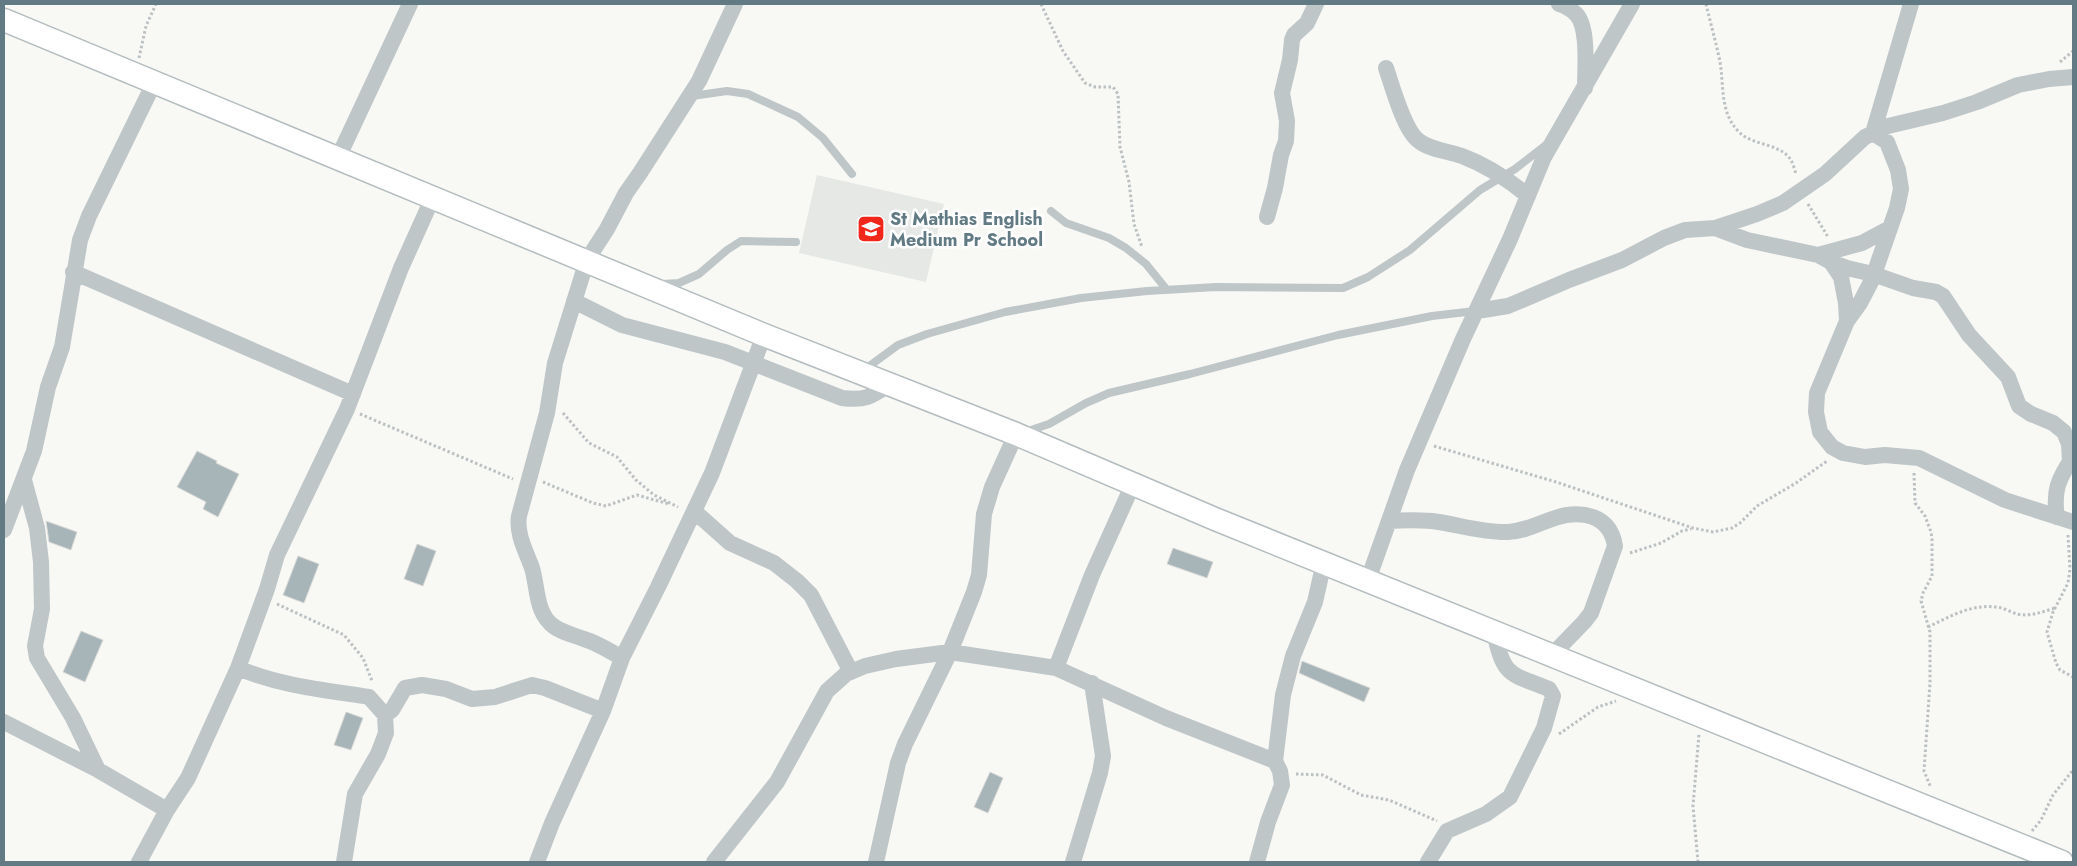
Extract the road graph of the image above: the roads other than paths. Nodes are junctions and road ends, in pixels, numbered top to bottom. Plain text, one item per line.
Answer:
1 (410, 4) edge
2 (735, 4) edge
3 (1316, 4) edge
4 (1559, 4) edge
5 (1632, 4) edge
6 (1911, 4) edge
7 (4, 20) edge
8 (1386, 68) dead end
9 (2073, 78) edge
10 (145, 79) junction
11 (1585, 88) junction
12 (690, 97) junction
13 (1873, 132) junction
14 (1557, 136) junction
15 (338, 158) junction
16 (852, 174) dead end
17 (1502, 176) junction
18 (1528, 196) junction
19 (433, 197) junction
20 (1051, 211) dead end
21 (1267, 217) dead end
22 (1715, 228) junction
23 (1890, 228) junction
24 (796, 242) dead end
25 (1828, 256) junction
26 (587, 260) junction
27 (73, 272) junction
28 (1874, 274) junction
29 (647, 286) junction
30 (1167, 290) junction
31 (574, 302) junction
32 (1477, 311) junction
33 (1847, 321) junction
34 (764, 335) junction
35 (754, 364) junction
36 (860, 373) junction
37 (890, 384) junction
38 (350, 401) junction
39 (1016, 434) junction
40 (2072, 459) edge
41 (24, 480) junction
42 (1133, 484) junction
43 (693, 513) junction
44 (2066, 520) edge
45 (1390, 521) junction
46 (4, 530) edge
47 (1324, 562) junction
48 (1368, 580) junction
49 (1494, 632) junction
50 (950, 652) junction
51 (1551, 656) junction
52 (622, 658) junction
53 (238, 668) junction
54 (1056, 668) junction
55 (851, 672) junction
56 (1092, 683) junction
57 (603, 711) junction
58 (383, 713) junction
59 (4, 722) edge
60 (1278, 766) junction
61 (98, 770) junction
62 (167, 810) junction
63 (139, 862) edge
64 (344, 862) edge
65 (538, 862) edge
66 (714, 862) edge
67 (876, 862) edge
68 (1072, 862) edge
69 (1257, 862) edge
70 (1428, 862) edge
71 (2062, 862) edge

1 - 15 street
2 - 12 street
3 - 21 street
4 - 11 street
5 - 11 street
6 - 13 street
7 - 10 main road
8 - 17 street
9 - 13 street
10 - 15 main road
10 - 27 street
11 - 14 street
12 - 16 lane
12 - 26 street
13 - 22 street
13 - 23 street
14 - 17 lane
14 - 18 street
15 - 19 main road
17 - 18 street
17 - 30 lane
18 - 32 street
19 - 26 main road
19 - 38 street
20 - 30 lane
22 - 25 street
22 - 32 street
23 - 25 street
23 - 28 street
24 - 29 lane
25 - 28 street
25 - 33 street
26 - 29 main road
26 - 31 street
27 - 38 street
27 - 41 street
28 - 33 street
28 - 40 street
29 - 34 main road
30 - 36 lane
31 - 35 street
31 - 52 street
32 - 39 lane
32 - 45 street
33 - 44 street
34 - 35 street
34 - 36 main road
35 - 37 street
35 - 43 street
36 - 37 main road
37 - 39 main road
38 - 53 street
39 - 42 main road
39 - 50 street
40 - 44 street
41 - 46 street
41 - 61 street
42 - 47 main road
42 - 54 street
43 - 52 street
43 - 55 street
45 - 48 street
45 - 51 street
47 - 48 main road
47 - 60 street
48 - 49 main road
49 - 51 main road
49 - 70 street
50 - 54 street
50 - 55 street
50 - 67 street
51 - 71 main road
52 - 57 street
53 - 58 street
53 - 62 street
54 - 56 street
55 - 66 street
56 - 60 street
56 - 68 street
57 - 58 street
57 - 65 street
58 - 64 street
59 - 61 street
60 - 69 street
61 - 62 street
62 - 63 street

